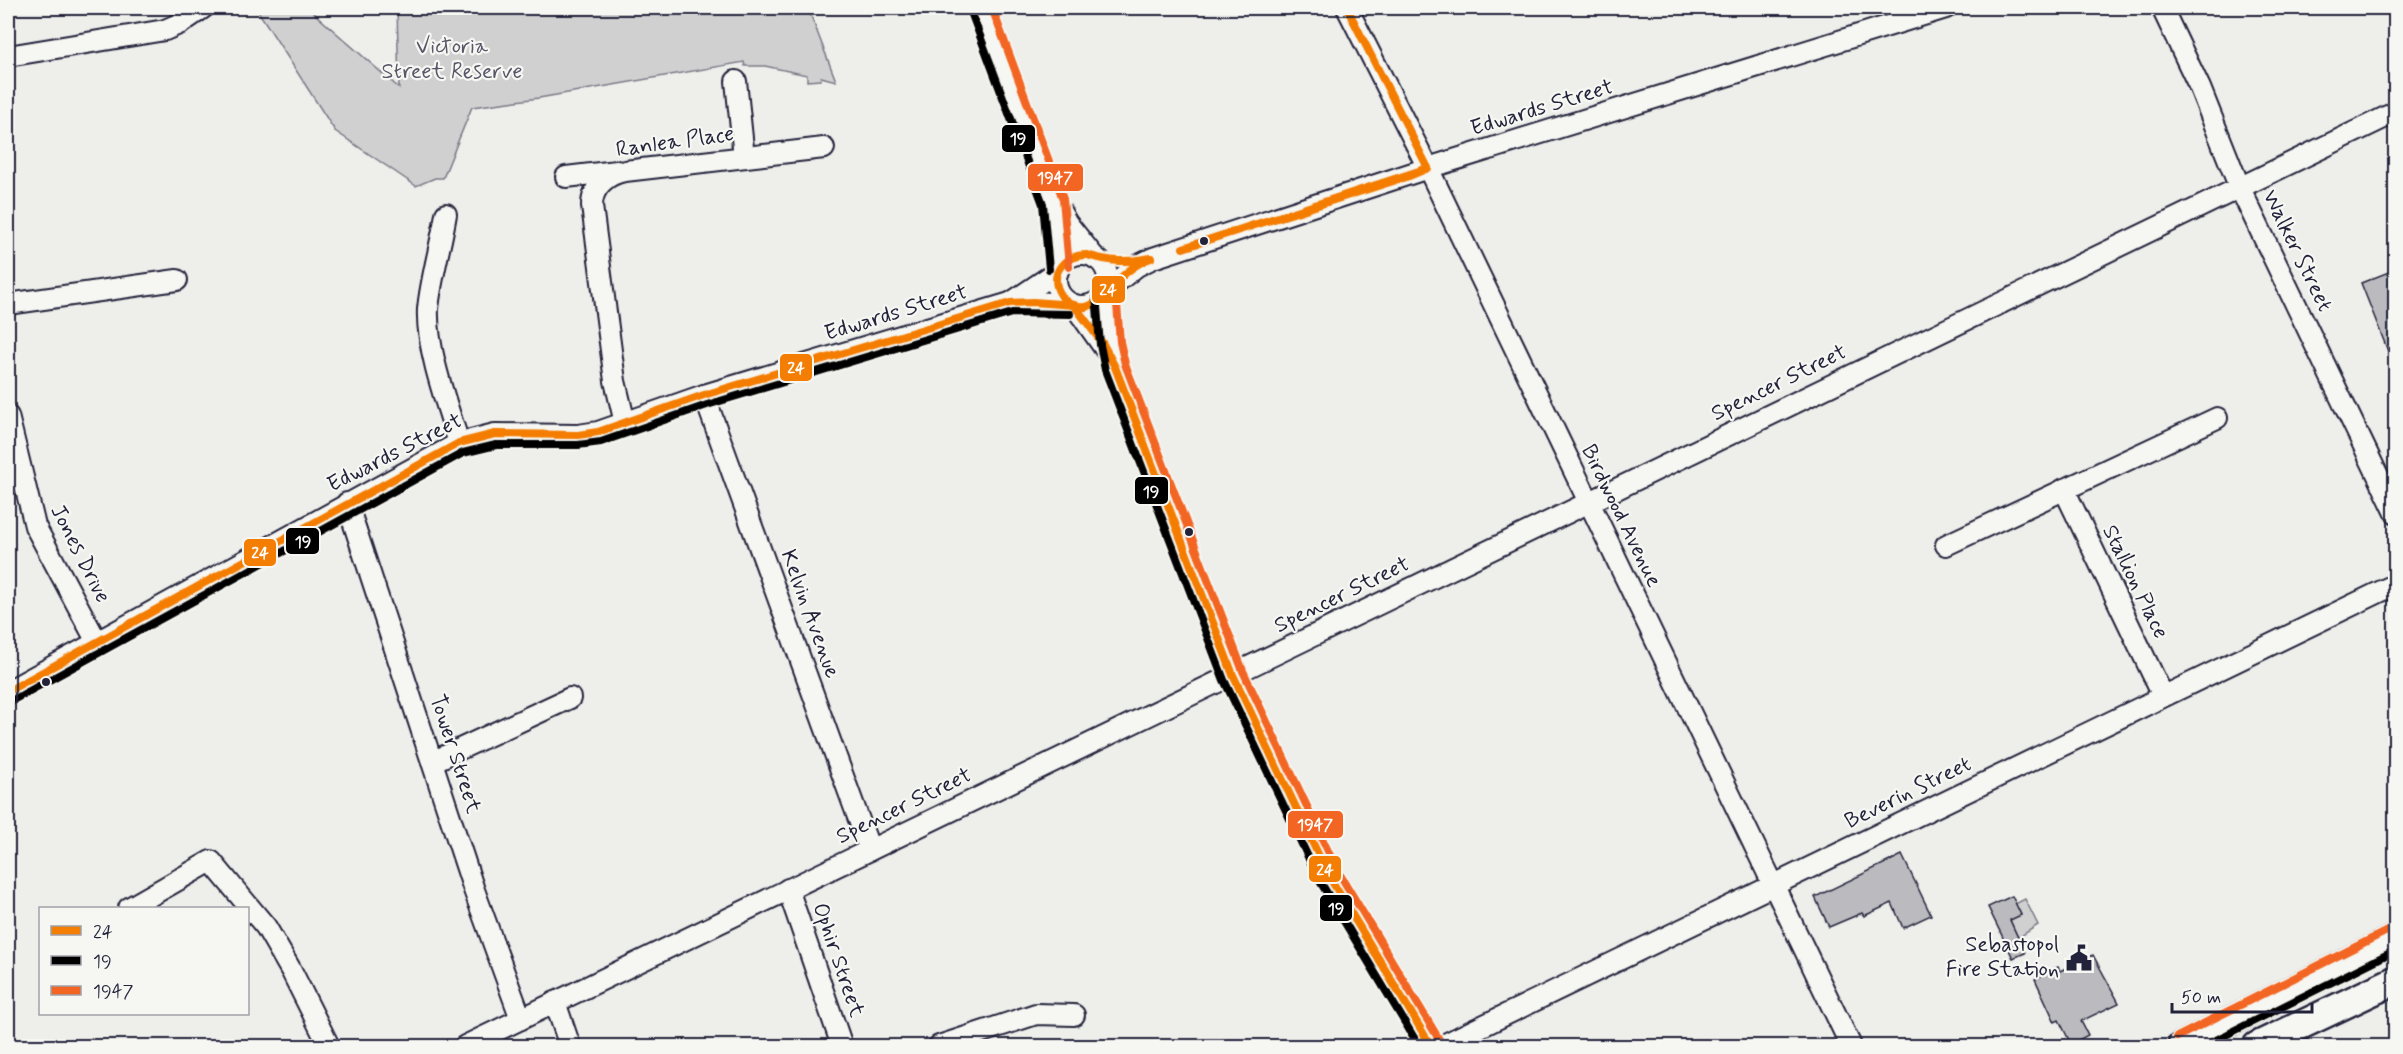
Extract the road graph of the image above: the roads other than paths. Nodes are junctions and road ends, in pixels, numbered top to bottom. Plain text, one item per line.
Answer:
1 (202, 8) edge
2 (981, 8) edge
3 (1347, 8) edge
4 (1946, 8) edge
5 (2162, 8) edge
6 (8, 57) edge
7 (736, 81) dead end
8 (2396, 112) edge
9 (824, 148) dead end
10 (744, 157) junction
11 (1428, 168) junction
12 (625, 171) junction
13 (566, 177) dead end
14 (2239, 186) junction
15 (1051, 194) junction
16 (446, 214) dead end
17 (1153, 258) junction
18 (1097, 259) junction
19 (1059, 269) junction
20 (177, 280) dead end
21 (1106, 292) junction
22 (1010, 303) junction
23 (8, 304) edge
24 (1073, 305) junction
25 (1115, 367) junction
26 (704, 395) junction
27 (8, 416) edge
28 (2217, 418) dead end
29 (625, 423) junction
30 (459, 442) junction
31 (2064, 489) junction
32 (1587, 502) junction
33 (347, 503) junction
34 (2396, 513) edge
35 (1946, 545) dead end
36 (2396, 584) edge
37 (98, 642) junction
38 (1233, 675) junction
39 (8, 691) edge
40 (2163, 696) junction
41 (570, 698) dead end
42 (432, 762) junction
43 (870, 850) junction
44 (1772, 886) junction
45 (788, 889) junction
46 (132, 907) edge
47 (2396, 938) edge
48 (2396, 980) edge
49 (555, 1002) junction
50 (1074, 1015) dead end
51 (521, 1019) junction
52 (329, 1047) edge
53 (465, 1047) edge
54 (570, 1047) edge
55 (842, 1047) edge
56 (939, 1047) edge
57 (1431, 1047) edge
58 (1441, 1047) edge
59 (1851, 1047) edge
60 (2182, 1047) edge
61 (2257, 1047) edge

1 - 6 street
2 - 15 street
3 - 11 street, Birdwood Avenue
4 - 11 street, Edwards Street
5 - 14 street, Walker Street
7 - 10 street
8 - 14 street, Spencer Street
9 - 10 street, Ranlea Place
10 - 12 street, Ranlea Place
11 - 17 street, Edwards Street
11 - 32 street, Birdwood Avenue
12 - 13 street
12 - 29 street, Ranlea Place
14 - 32 street, Spencer Street
14 - 34 street, Walker Street
15 - 18 street
15 - 19 street
16 - 30 street
17 - 18 street, Edwards Street
17 - 21 street, Edwards Street
18 - 19 street
18 - 21 street
19 - 22 street, Edwards Street
19 - 24 street
20 - 23 street
21 - 24 street
21 - 25 street
22 - 24 street, Edwards Street
22 - 26 street, Edwards Street
24 - 25 street
25 - 38 street
26 - 29 street, Edwards Street
26 - 43 street, Kelvin Avenue
27 - 37 street, Jones Drive
28 - 31 street
29 - 30 street, Edwards Street
30 - 33 street, Edwards Street
31 - 35 street
31 - 40 street, Stallion Place
32 - 38 street, Spencer Street
32 - 44 street, Birdwood Avenue
33 - 37 street, Edwards Street
33 - 42 street, Tower Street
36 - 40 street, Beverin Street
37 - 39 street, Edwards Street
38 - 43 street, Spencer Street
38 - 57 street
40 - 44 street, Beverin Street
41 - 42 street
42 - 51 street, Tower Street
43 - 45 street, Spencer Street
44 - 58 street, Beverin Street
44 - 59 street, Birdwood Avenue
45 - 49 street, Spencer Street
45 - 55 street, Ophir Street
46 - 52 street
47 - 60 highway
48 - 61 highway
49 - 51 street, Spencer Street
49 - 54 street
50 - 56 street
51 - 53 street, Spencer Street

